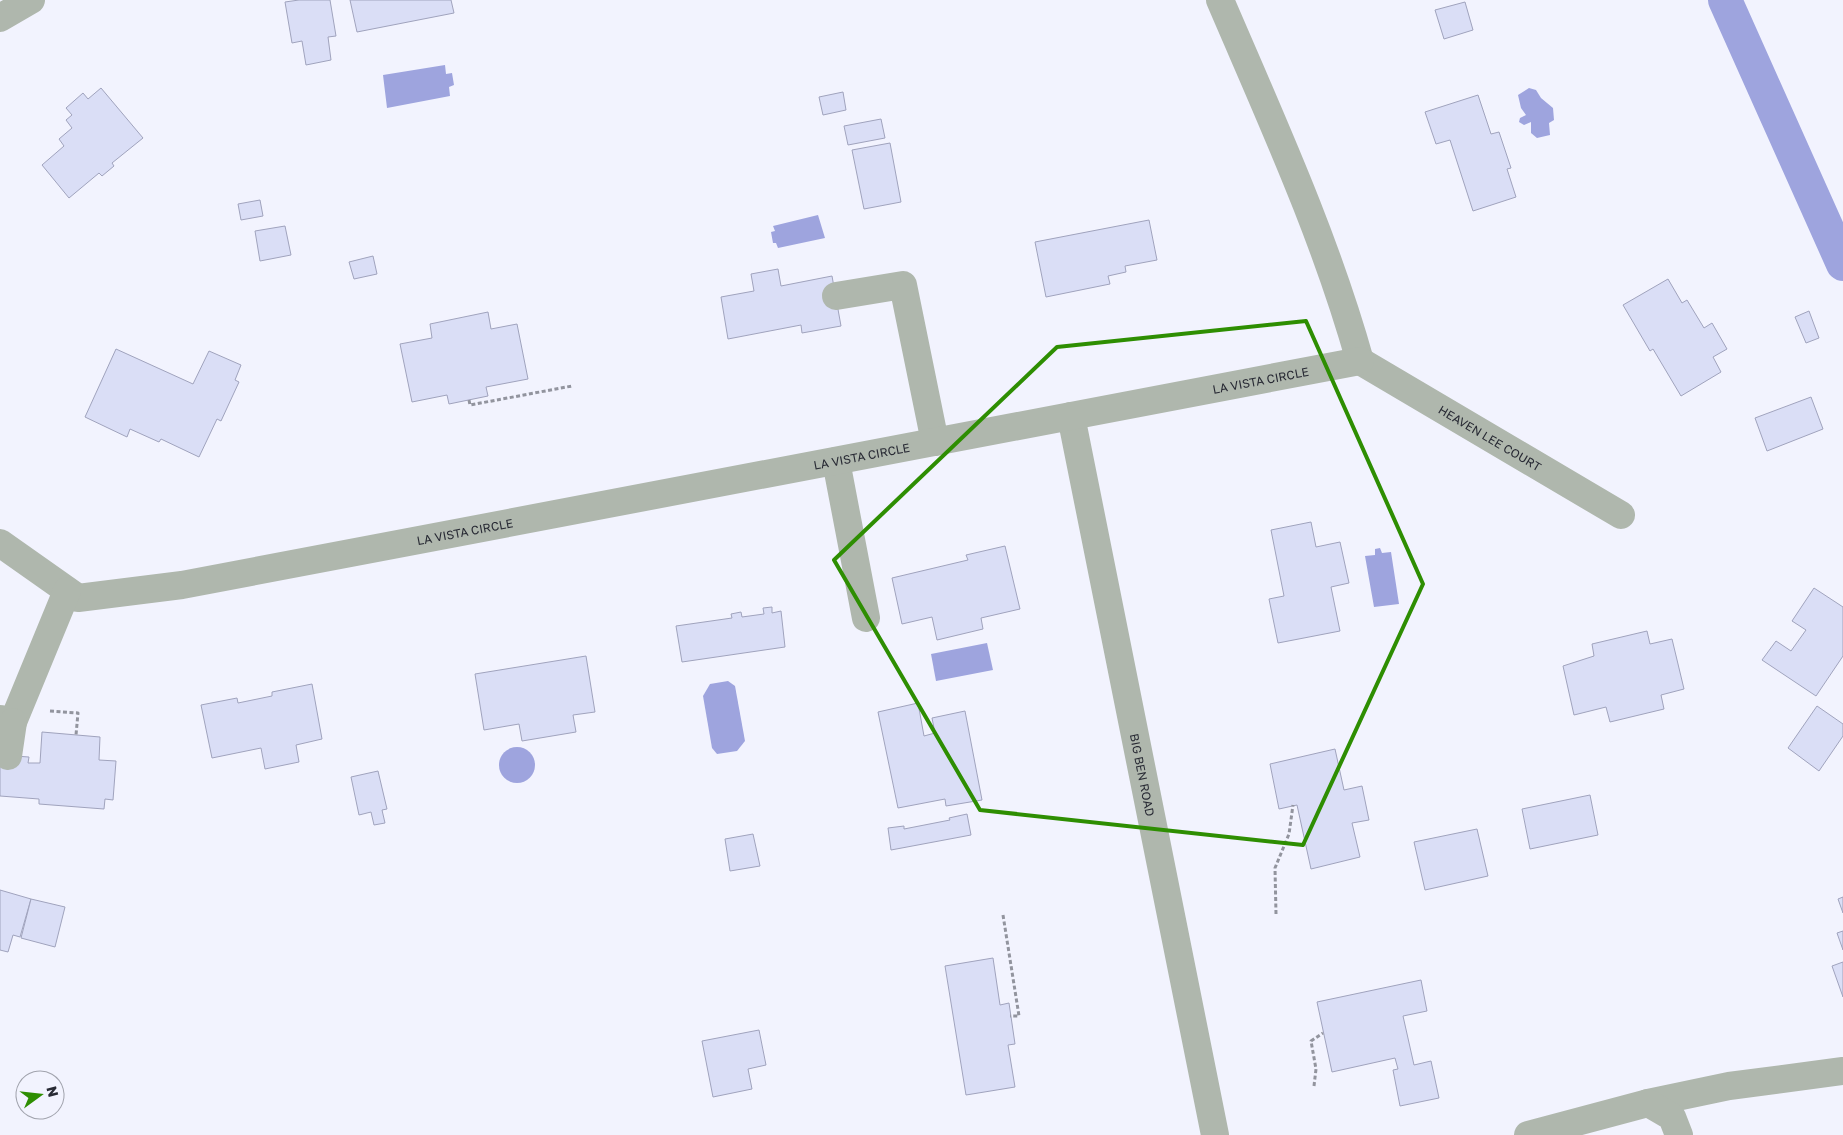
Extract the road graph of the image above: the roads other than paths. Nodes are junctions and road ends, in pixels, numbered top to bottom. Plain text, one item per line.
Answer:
1 (31, 0) edge
2 (1220, 0) edge
3 (0, 18) edge
4 (836, 296) dead end
5 (1360, 360) junction
6 (1071, 416) junction
7 (935, 442) junction
8 (836, 461) junction
9 (1621, 515) dead end
10 (0, 543) edge
11 (67, 591) junction
12 (866, 618) dead end
13 (11, 717) edge
14 (8, 756) dead end
15 (1843, 1072) edge
16 (1648, 1102) junction
17 (1215, 1135) edge
18 (1528, 1135) edge
19 (1679, 1135) edge

1 - 3 street
2 - 5 street
4 - 7 street
5 - 6 street, LA VISTA CIRCLE
5 - 9 street, HEAVEN LEE COURT
6 - 7 street, LA VISTA CIRCLE
6 - 17 street, BIG BEN ROAD
7 - 8 street, LA VISTA CIRCLE
8 - 11 street, LA VISTA CIRCLE
8 - 12 street
10 - 11 street, LA VISTA CIRCLE
11 - 13 street
13 - 14 street
15 - 16 street
16 - 18 street
16 - 19 street

